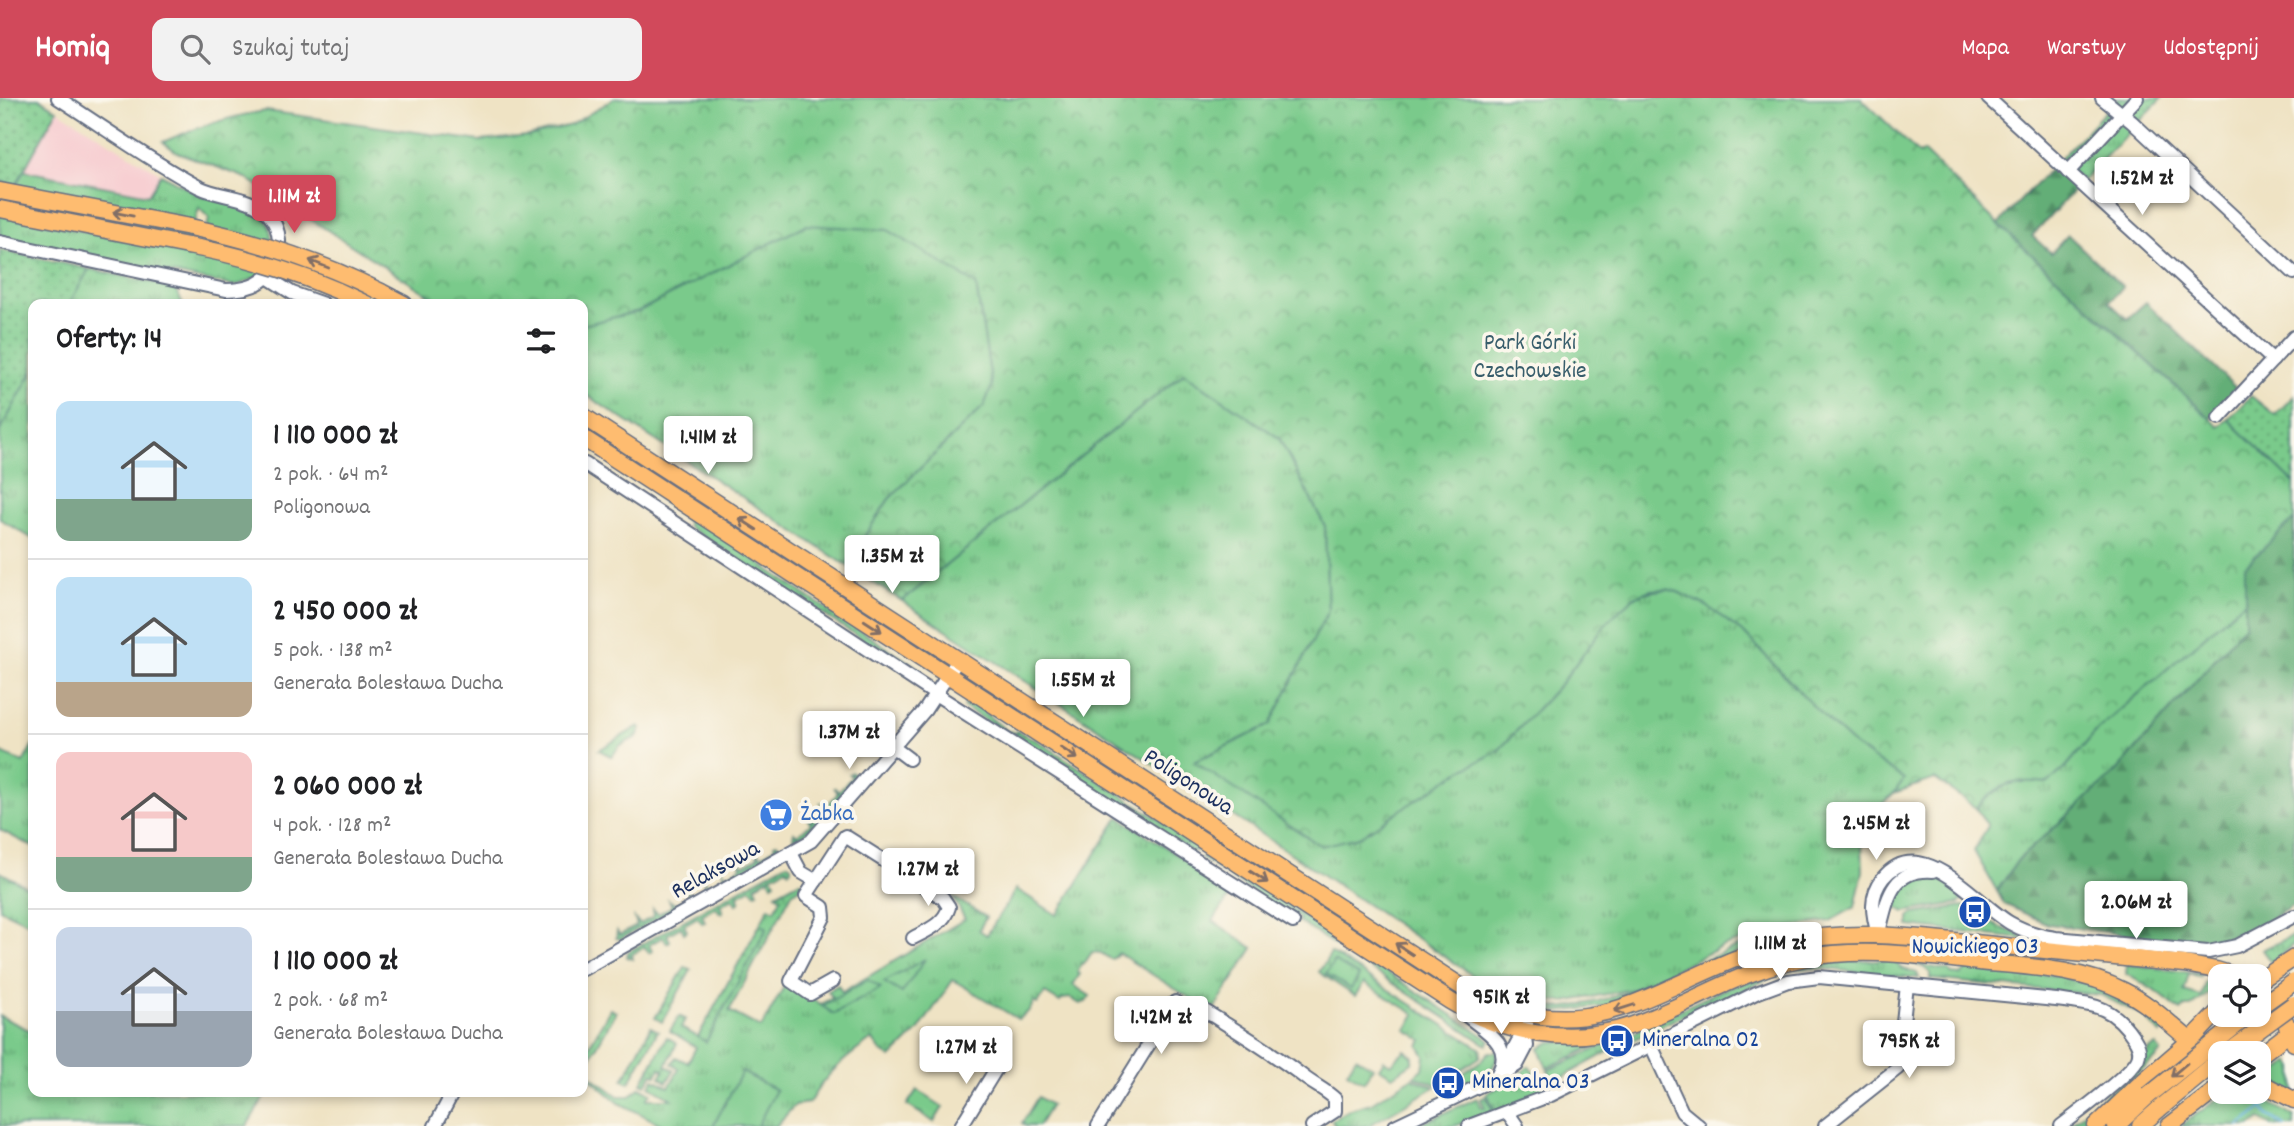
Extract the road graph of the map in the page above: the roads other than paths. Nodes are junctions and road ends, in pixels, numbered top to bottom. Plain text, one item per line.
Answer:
1 (58, 98) edge
2 (1988, 98) edge
3 (2102, 98) edge
4 (2137, 98) edge
5 (2121, 115) junction
6 (2068, 172) junction
7 (0, 191) edge
8 (0, 209) edge
9 (0, 242) edge
10 (2294, 272) edge
11 (267, 277) junction
12 (309, 299) edge
13 (355, 299) edge
14 (395, 299) edge
15 (2294, 337) edge
16 (2273, 360) junction
17 (2219, 418) dead end
18 (588, 430) edge
19 (588, 430) edge
20 (588, 466) edge
21 (958, 660) junction
22 (950, 676) junction
23 (936, 694) junction
24 (893, 747) junction
25 (909, 759) dead end
26 (792, 853) junction
27 (816, 881) junction
28 (2294, 916) edge
29 (1293, 922) dead end
30 (1878, 934) junction
31 (913, 938) dead end
32 (1876, 952) junction
33 (2294, 958) edge
34 (588, 966) edge
35 (2208, 969) edge
36 (2271, 973) edge
37 (833, 981) dead end
38 (2294, 982) edge
39 (1907, 985) junction
40 (2271, 998) edge
41 (1450, 1001) junction
42 (2271, 1002) edge
43 (2294, 1004) edge
44 (1529, 1014) junction
45 (2208, 1022) edge
46 (2234, 1027) edge
47 (1525, 1032) junction
48 (2293, 1035) edge
49 (2191, 1040) junction
50 (2244, 1041) edge
51 (1651, 1045) junction
52 (2271, 1049) edge
53 (2208, 1051) edge
54 (999, 1064) dead end
55 (2208, 1070) edge
56 (1498, 1073) junction
57 (1487, 1081) junction
58 (2271, 1088) edge
59 (2208, 1096) edge
60 (450, 1097) edge
61 (2294, 1100) edge
62 (1508, 1113) junction
63 (435, 1126) edge
64 (961, 1126) edge
65 (1098, 1126) edge
66 (1312, 1126) edge
67 (1395, 1126) edge
68 (1469, 1126) edge
69 (1517, 1126) edge
70 (1699, 1126) edge
71 (1825, 1126) edge
72 (2061, 1126) edge
73 (2096, 1126) edge
74 (2116, 1126) edge
75 (2140, 1126) edge
76 (2169, 1126) edge

1 - 11 street
2 - 6 street
3 - 5 street
4 - 5 street
5 - 6 street
5 - 10 street
6 - 16 street
14 -> 7 main road, bridge
8 - 13 main road, bridge
9 - 11 street
11 - 12 street
15 - 16 street
16 - 17 street
21 -> 18 main road, Poligonowa
19 -> 22 main road, Poligonowa
20 - 23 street
21 - 22 street, Relaksowa
44 -> 21 main road, Poligonowa
22 - 23 street, Relaksowa
22 -> 41 main road, Poligonowa
23 - 24 street, Relaksowa
23 - 29 street
24 - 25 street
24 - 26 street, Relaksowa
26 - 27 street
26 - 34 street, Relaksowa
27 - 31 street
27 - 37 street
28 - 30 street
30 - 32 street
30 - 35 main road, Poligonowa
30 -> 44 main road, Poligonowa
32 - 47 main road, Poligonowa
32 - 49 main road, Poligonowa
33 - 36 main road
38 - 40 main road, bridge
39 - 51 street
39 - 71 street
39 - 72 street
41 - 47 main road, Poligonowa
41 - 56 street
42 - 48 main road
43 - 50 main road, bridge
44 - 47 street
45 - 49 main road
46 -> 74 main road, bridge
47 - 56 street
47 - 57 street
48 - 52 main road
49 - 53 main road, Poligonowa
49 - 73 main road
51 - 62 street
51 - 70 street
54 - 64 street
55 - 75 main road, bridge
56 - 57 street
57 - 67 street
58 - 61 main road
59 - 76 main road
60 - 63 street
62 - 68 street
62 - 69 street
65 - 66 street

